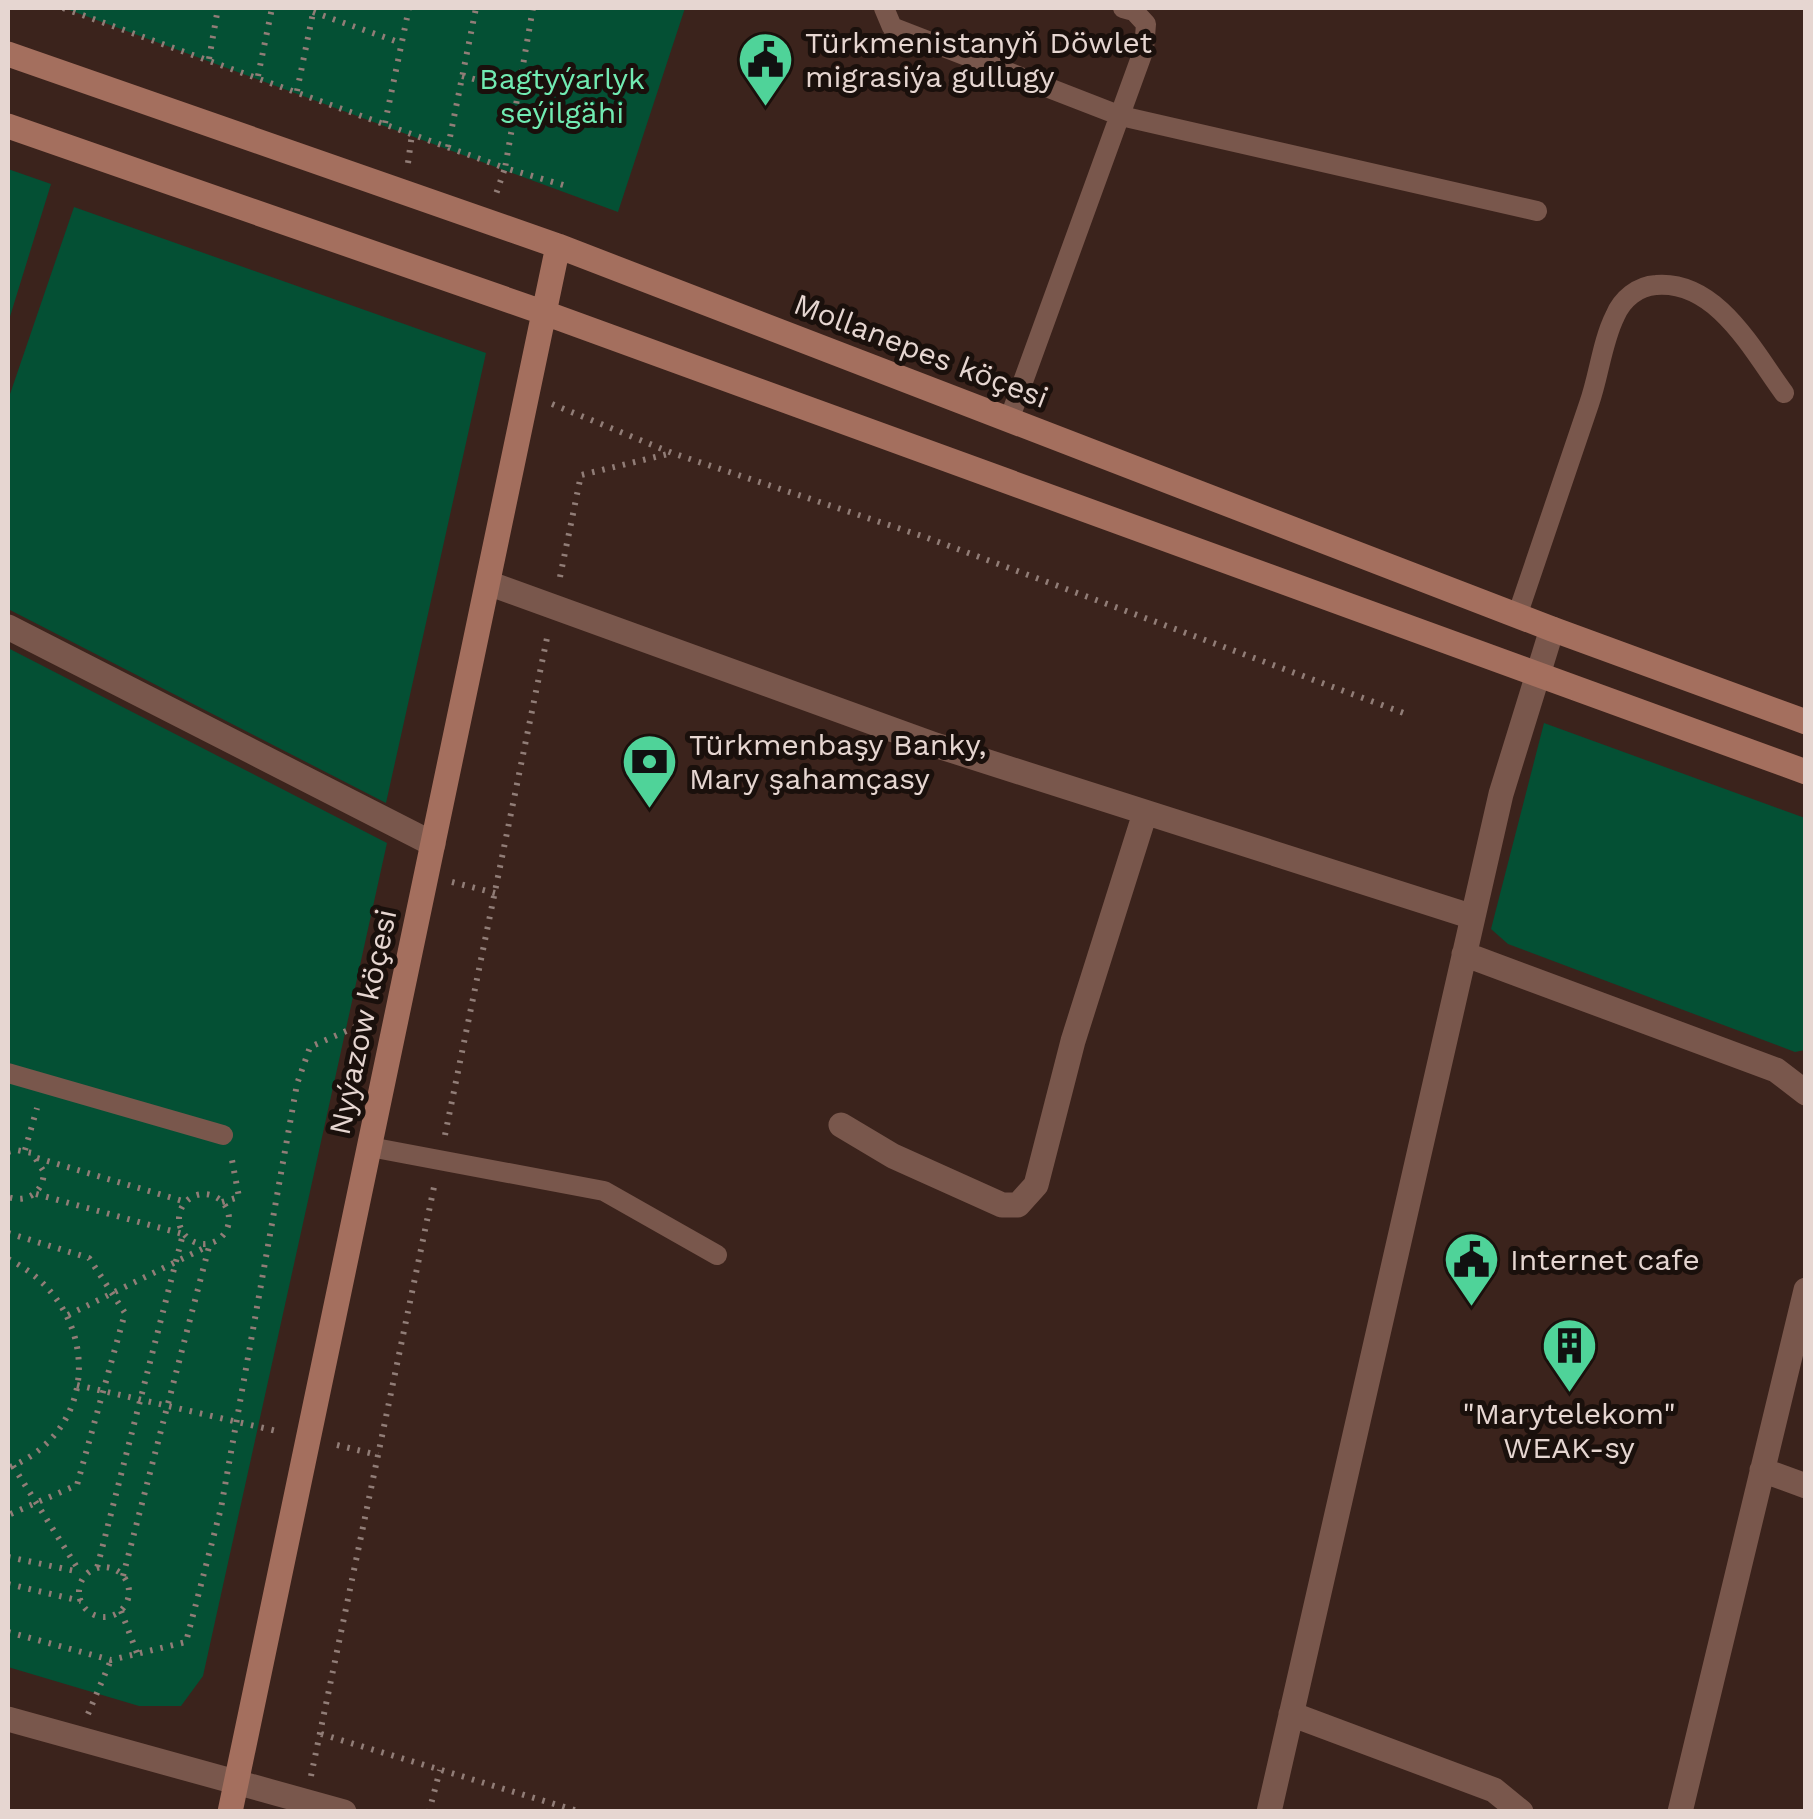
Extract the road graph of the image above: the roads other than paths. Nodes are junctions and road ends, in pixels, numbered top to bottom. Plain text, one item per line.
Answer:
1 (884, 8) edge
2 (1123, 8) edge
3 (8, 54) edge
4 (1121, 116) junction
5 (8, 126) edge
6 (1538, 211) dead end
7 (558, 246) junction
8 (544, 313) junction
9 (1784, 394) dead end
10 (1009, 420) junction
11 (488, 583) junction
12 (1518, 616) junction
13 (8, 627) edge
14 (1552, 629) junction
15 (1539, 674) junction
16 (1806, 722) edge
17 (1806, 772) edge
18 (1145, 813) junction
19 (434, 844) junction
20 (1473, 917) junction
21 (1464, 954) junction
22 (8, 1073) edge
23 (1806, 1093) edge
24 (841, 1125) dead end
25 (223, 1135) road end
26 (370, 1146) junction
27 (717, 1255) dead end
28 (1806, 1290) edge
29 (1762, 1470) junction
30 (1806, 1486) edge
31 (1291, 1714) junction
32 (8, 1719) edge
33 (237, 1784) junction
34 (230, 1812) edge
35 (276, 1812) edge
36 (344, 1812) edge
37 (1269, 1812) edge
38 (1522, 1812) edge
39 (1680, 1812) edge

1 - 4 lane
2 - 4 lane
3 - 7 street, Mollanepes köçesi
4 - 6 lane
4 - 10 lane
5 - 8 street
7 - 8 street, Nyýazow köçesi
7 - 10 street, Mollanepes köçesi
8 - 11 street, Nyýazow köçesi
8 - 15 street
9 - 12 lane
10 - 12 street, Mollanepes köçesi
11 - 18 street
11 - 19 street, Nyýazow köçesi
12 - 14 street, Mollanepes köçesi
13 - 19 street
14 - 15 street
14 - 16 street, Mollanepes köçesi
15 - 17 street
15 - 20 street
18 - 20 street
18 - 24 street
19 - 26 street, Nyýazow köçesi
20 - 21 street
21 - 23 street
21 - 31 street
22 - 25 lane
26 - 27 lane
26 - 33 street, Nyýazow köçesi
28 - 29 street
29 - 30 street
29 - 39 street
31 - 37 street
31 - 38 street
32 - 33 street
33 - 34 street, Nyýazow köçesi
33 - 35 street
33 - 36 street

